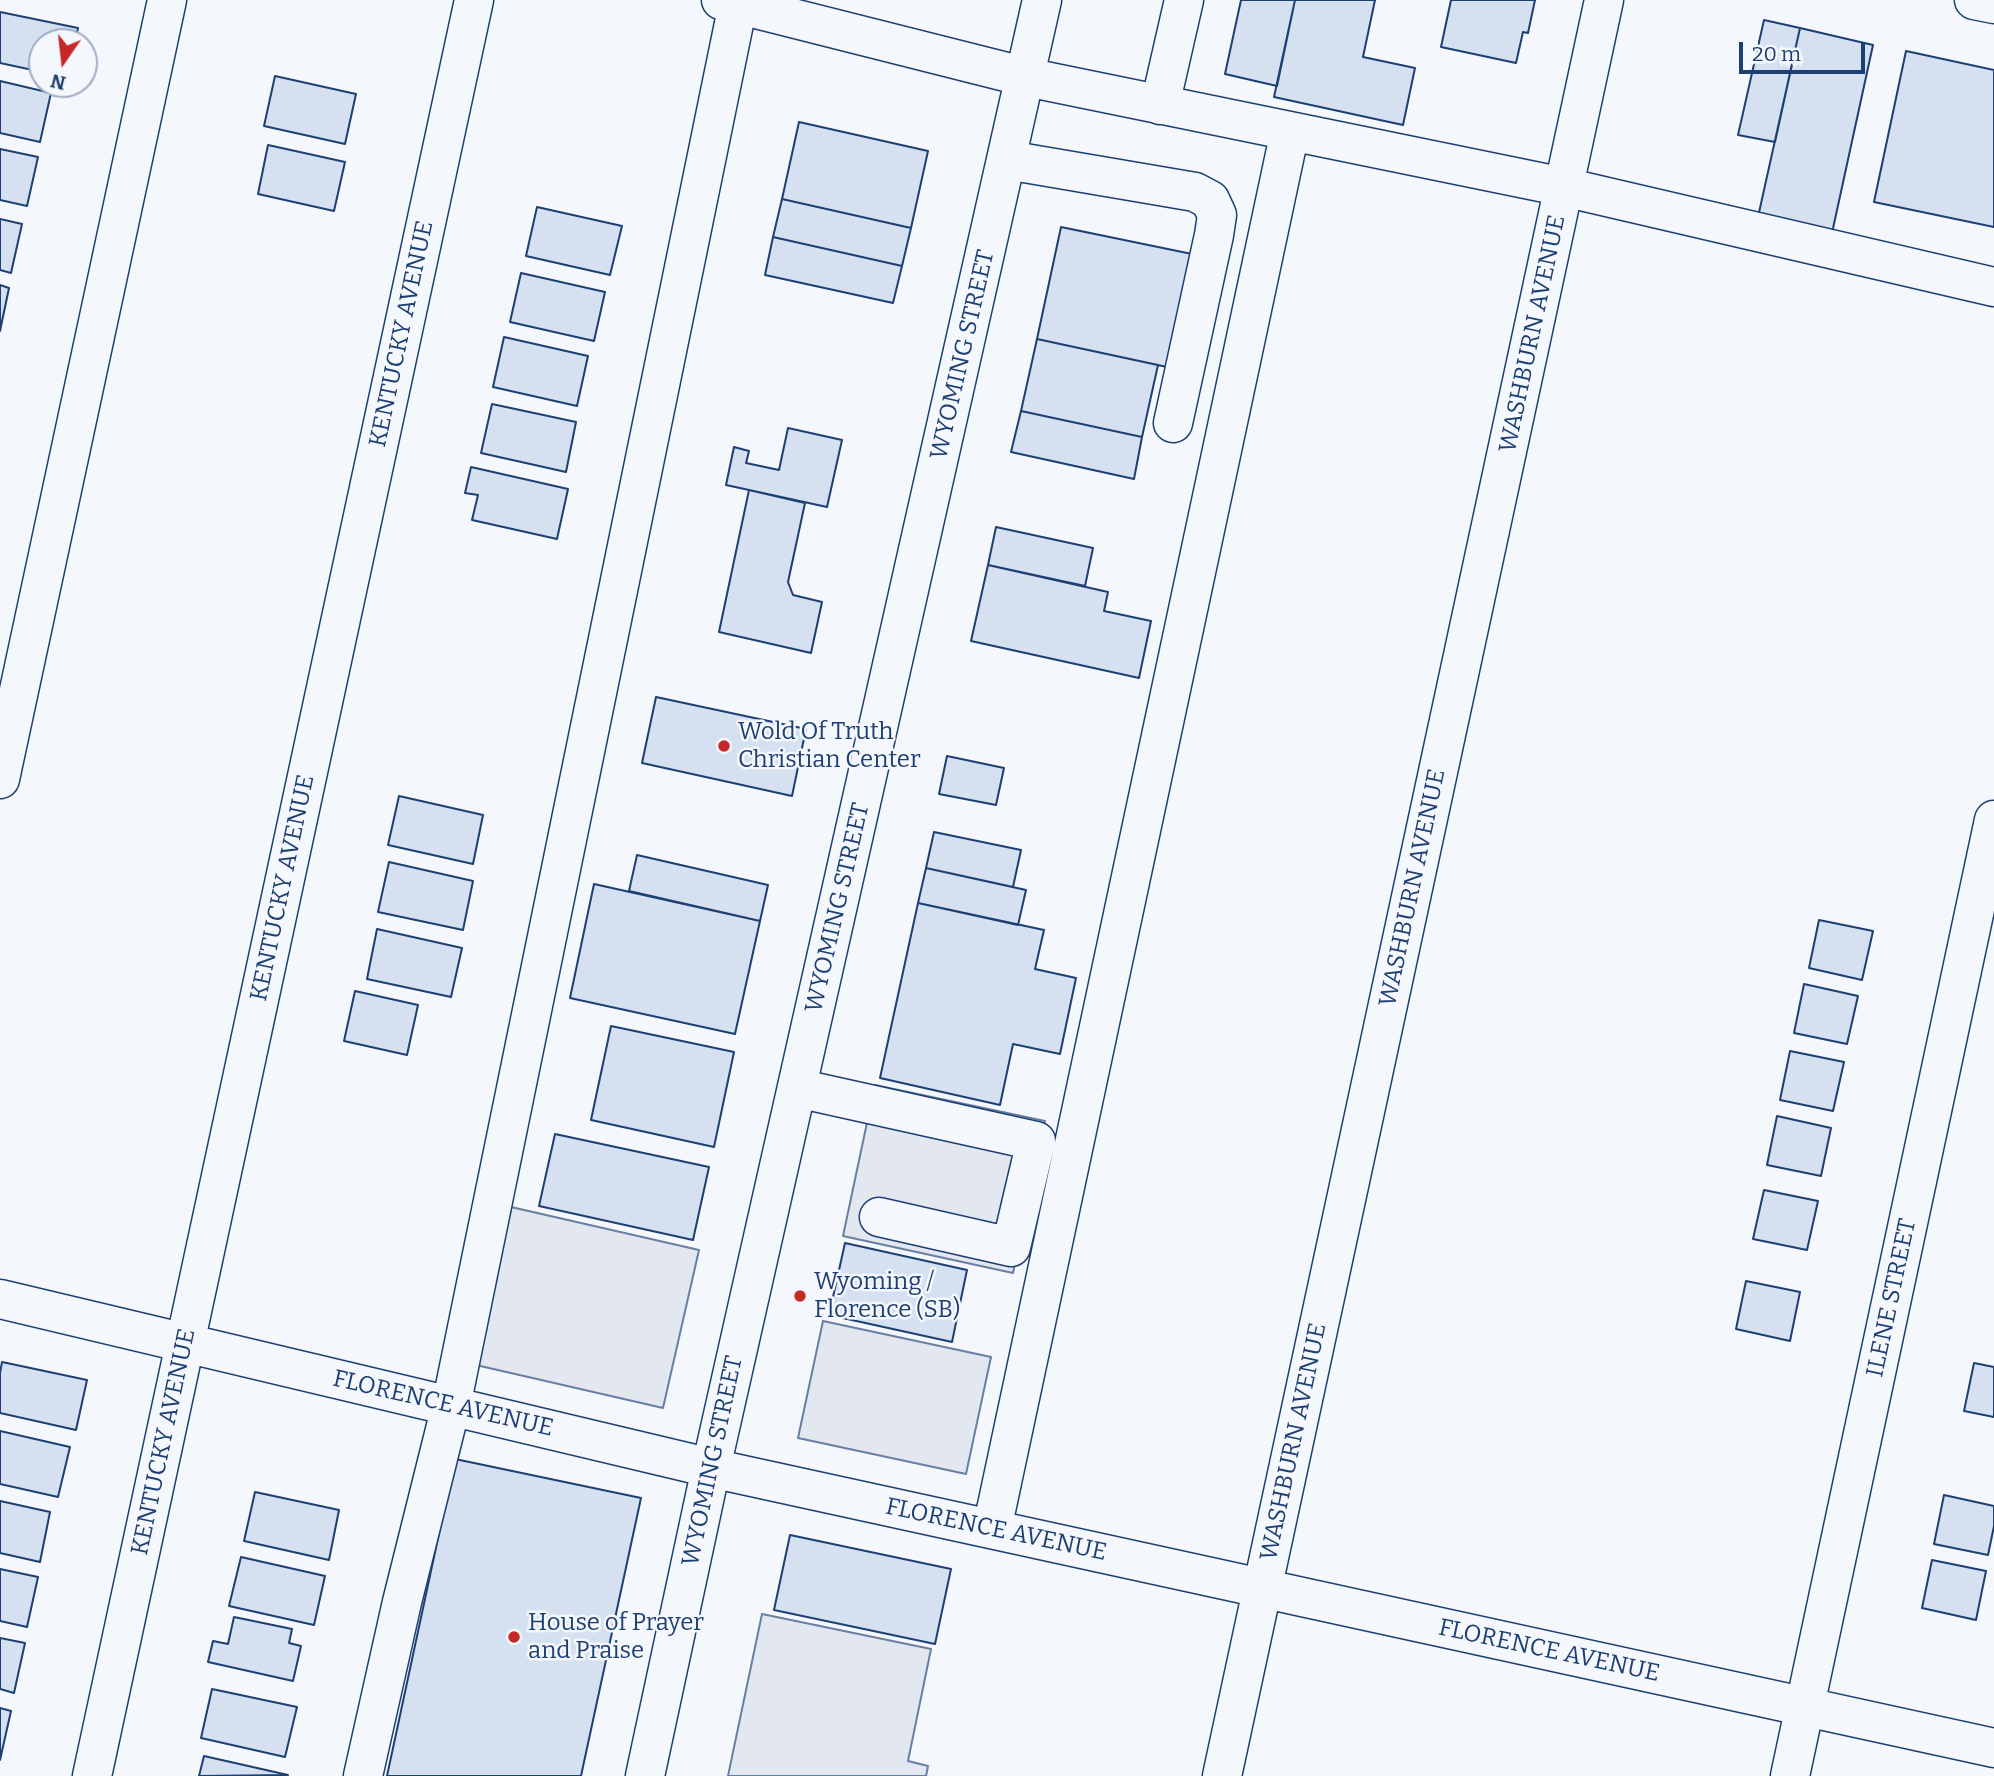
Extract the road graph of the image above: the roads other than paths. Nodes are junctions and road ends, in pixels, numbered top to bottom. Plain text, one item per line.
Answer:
1 (167, 0) edge
2 (474, 0) edge
3 (1042, 0) edge
4 (1184, 0) edge
5 (1604, 0) edge
6 (1974, 0) edge
7 (730, 2) edge
8 (1994, 5) edge
9 (1026, 77) junction
10 (1160, 105) junction
11 (1290, 131) junction
12 (1007, 160) junction
13 (1564, 187) junction
14 (1994, 287) edge
15 (1173, 424) dead end
16 (0, 779) edge
17 (1994, 820) edge
18 (797, 1088) junction
19 (879, 1217) dead end
20 (0, 1299) edge
21 (186, 1342) junction
22 (452, 1406) junction
23 (711, 1468) junction
24 (992, 1529) junction
25 (1263, 1587) junction
26 (1804, 1707) junction
27 (1994, 1748) edge
28 (92, 1776) edge
29 (363, 1776) edge
30 (645, 1776) edge
31 (1222, 1776) edge
32 (1790, 1776) edge

1 - 16 street
2 - 21 street, KENTUCKY AVENUE
3 - 9 street, WYOMING STREET
4 - 10 street
5 - 13 street, WASHBURN AVENUE
6 - 8 street
7 - 9 street
7 - 22 street
9 - 10 street
9 - 12 street, WYOMING STREET
10 - 11 street
11 - 13 street
11 - 24 street
12 - 15 street
12 - 18 street, WYOMING STREET
13 - 14 street
13 - 25 street, WASHBURN AVENUE
17 - 26 street, ILENE STREET
18 - 19 street
18 - 23 street, WYOMING STREET
20 - 21 street, FLORENCE AVENUE
21 - 22 street, FLORENCE AVENUE
21 - 28 street, KENTUCKY AVENUE
22 - 23 street, FLORENCE AVENUE
22 - 29 street
23 - 24 street, FLORENCE AVENUE
23 - 30 street, WYOMING STREET
24 - 25 street, FLORENCE AVENUE
25 - 26 street, FLORENCE AVENUE
25 - 31 street, WASHBURN AVENUE
26 - 27 street, FLORENCE AVENUE
26 - 32 street, ILENE STREET

